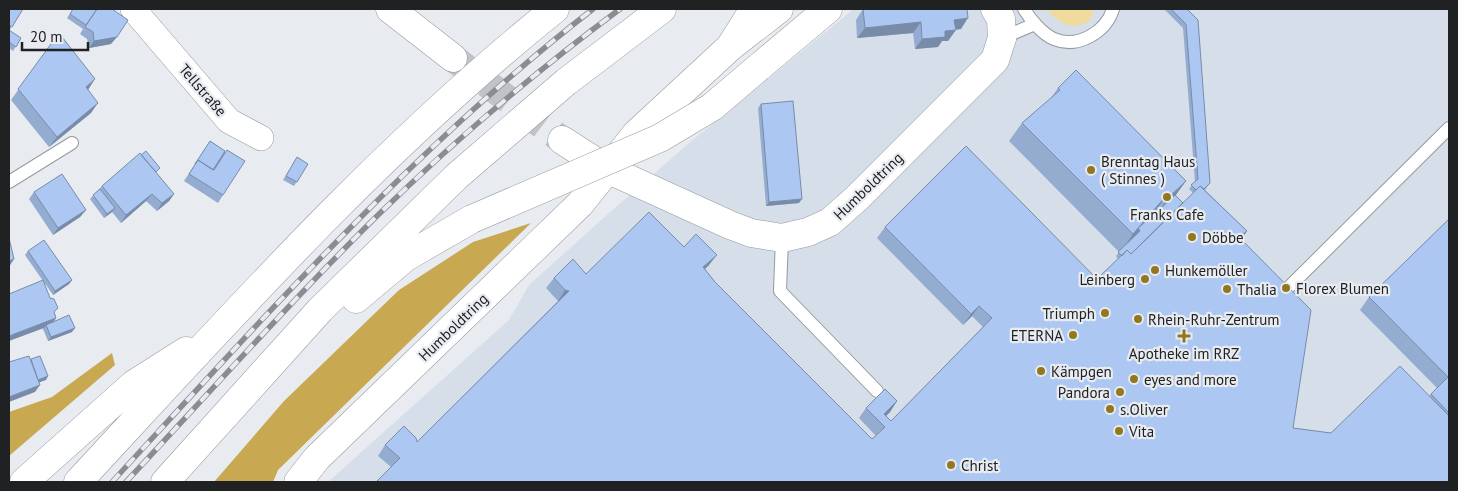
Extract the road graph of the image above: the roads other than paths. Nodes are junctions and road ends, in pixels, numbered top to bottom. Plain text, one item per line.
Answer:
1 (133, 9) edge
2 (390, 9) edge
3 (555, 9) edge
4 (662, 9) edge
5 (754, 9) edge
6 (779, 9) edge
7 (828, 9) edge
8 (995, 9) edge
9 (1024, 9) edge
10 (1112, 9) edge
11 (1035, 24) junction
12 (1002, 38) junction
13 (730, 47) junction
14 (453, 58) tunnel mouth
15 (1449, 128) edge
16 (261, 138) dead end
17 (562, 140) tunnel mouth
18 (72, 143) dead end
19 (607, 169) junction
20 (9, 182) edge
21 (782, 238) junction
22 (1279, 297) edge
23 (221, 328) junction
24 (267, 370) junction
25 (877, 391) dead end
26 (24, 482) edge
27 (78, 482) edge
28 (165, 482) edge
29 (298, 482) edge

1 - 16 street, Tellstraße
2 - 14 main road
3 - 23 main road
4 - 24 main road
5 - 13 main road
6 - 13 main road, Humboldtring
7 - 24 main road, bridge
8 - 12 main road
9 - 11 lane
10 - 11 lane
11 - 12 lane
12 - 21 main road, Humboldtring
13 - 19 main road, Humboldtring
15 - 22 lane
17 - 19 main road, Humboldtring
18 - 20 lane
19 - 21 main road, Humboldtring
19 - 29 main road, Humboldtring
21 - 25 lane
23 - 26 main road
23 - 27 main road
24 - 28 main road

